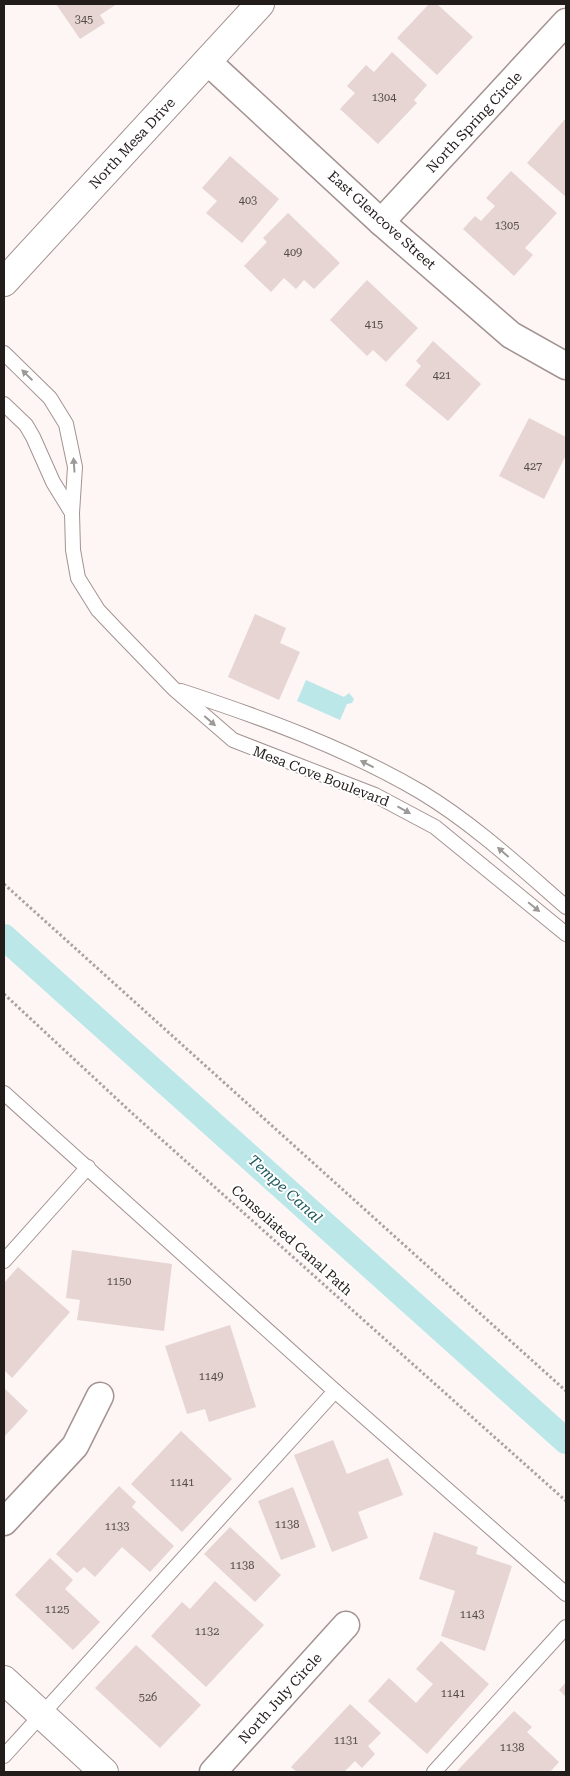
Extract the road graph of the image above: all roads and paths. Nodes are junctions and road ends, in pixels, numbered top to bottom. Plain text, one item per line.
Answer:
1 (260, 4) edge
2 (566, 22) edge
3 (207, 61) junction
4 (381, 222) junction
5 (4, 282) edge
6 (4, 353) edge
7 (566, 366) edge
8 (4, 404) edge
9 (72, 513) junction
10 (174, 689) junction
11 (4, 884) edge
12 (566, 907) edge
13 (566, 934) edge
14 (4, 994) edge
15 (4, 1092) edge
16 (88, 1167) junction
17 (4, 1260) edge
18 (335, 1390) junction
19 (566, 1391) edge
20 (100, 1396) dead end
21 (566, 1500) edge
22 (4, 1522) edge
23 (566, 1594) edge
24 (346, 1625) dead end
25 (566, 1627) edge
26 (4, 1680) edge
27 (42, 1715) junction
28 (4, 1756) edge
29 (104, 1772) edge
30 (213, 1772) edge
31 (434, 1772) edge

1 - 3 main road, North Mesa Drive
2 - 4 street, North Spring Circle
3 - 4 street, East Glencove Street
3 - 5 main road, North Mesa Drive
4 - 7 street, East Glencove Street
9 -> 6 lane, Mesa Cove Boulevard
8 - 9 lane, Mesa Cove Boulevard
9 - 10 lane, Mesa Cove Boulevard
12 -> 10 lane, Mesa Cove Boulevard
10 -> 13 lane, Mesa Cove Boulevard
11 - 19 path
14 - 21 path, Consoliated Canal Path
15 - 16 lane
16 - 17 lane
16 - 18 lane
18 - 23 lane
18 - 27 lane
20 - 22 street
24 - 30 street, North July Circle
25 - 31 lane
26 - 27 main road
27 - 28 lane
27 - 29 main road

